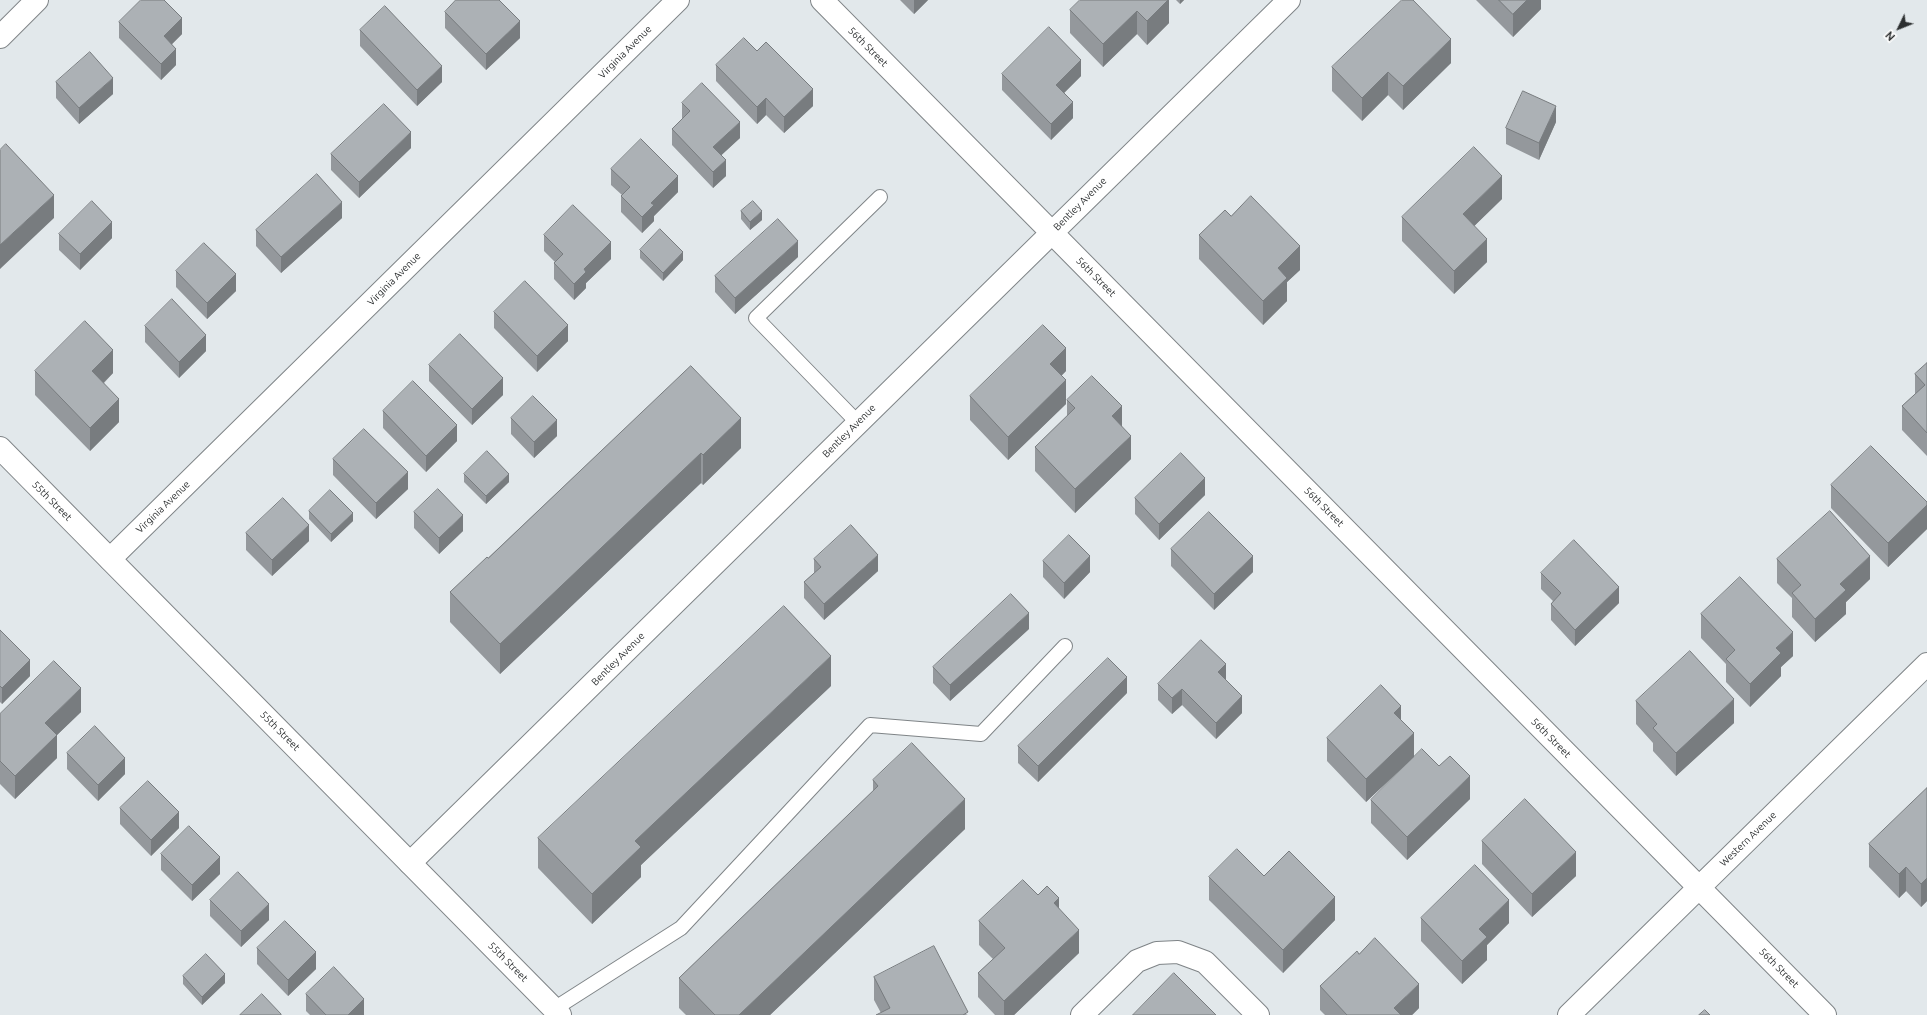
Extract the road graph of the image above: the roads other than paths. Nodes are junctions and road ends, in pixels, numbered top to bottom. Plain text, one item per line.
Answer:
1 (37, 0) edge
2 (678, 0) edge
3 (822, 0) edge
4 (1288, 0) edge
5 (0, 36) edge
6 (880, 197) dead end
7 (1051, 232) junction
8 (858, 423) junction
9 (0, 448) edge
10 (110, 559) junction
11 (1065, 646) dead end
12 (1927, 664) edge
13 (410, 863) junction
14 (1699, 888) junction
15 (557, 1012) edge
16 (1082, 1015) edge
17 (1258, 1015) edge
18 (1569, 1015) edge
19 (1825, 1015) edge

1 - 5 street
2 - 10 street, Virginia Avenue
3 - 7 street, 56th Street
4 - 7 street, Bentley Avenue
6 - 8 lane
7 - 8 street, Bentley Avenue
7 - 14 street, 56th Street
8 - 13 street, Bentley Avenue
9 - 10 street, 55th Street
10 - 13 street, 55th Street
11 - 15 lane
12 - 14 street, Western Avenue
13 - 15 street, 55th Street
14 - 18 street, Western Avenue
14 - 19 street, 56th Street
16 - 17 street

